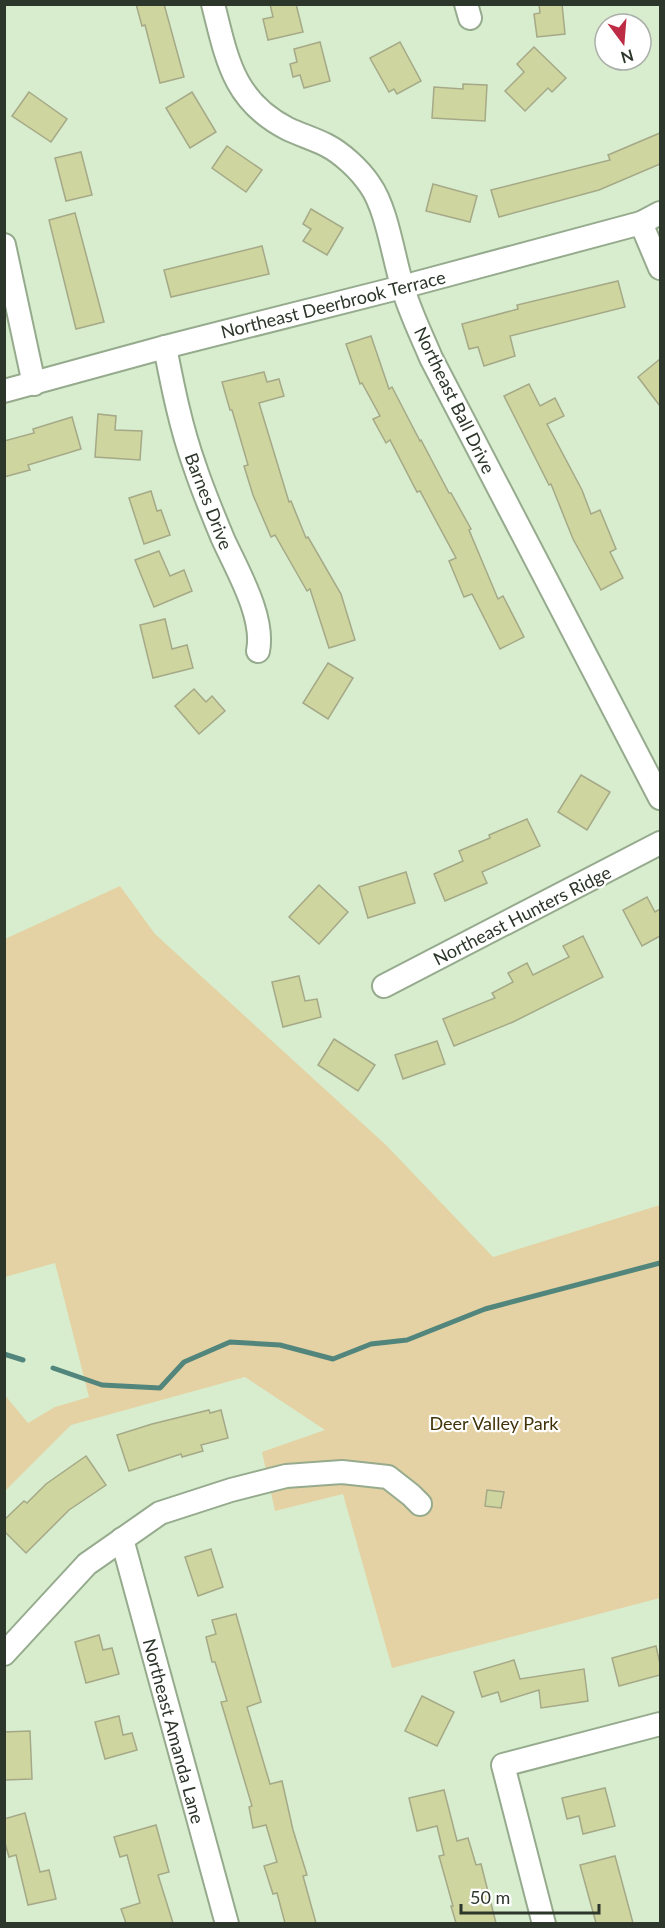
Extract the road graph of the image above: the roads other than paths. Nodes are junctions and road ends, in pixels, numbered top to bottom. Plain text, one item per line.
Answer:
1 (213, 4) edge
2 (651, 218) edge
3 (4, 245) edge
4 (660, 268) edge
5 (402, 287) junction
6 (165, 347) junction
7 (34, 384) junction
8 (4, 392) edge
9 (258, 651) dead end
10 (660, 798) edge
11 (660, 843) edge
12 (384, 986) dead end
13 (420, 1504) dead end
14 (122, 1539) junction
15 (4, 1654) edge
16 (660, 1724) edge
17 (227, 1923) edge
18 (544, 1923) edge

1 - 5 street, Northeast Ball Drive
2 - 4 street
2 - 5 street, Northeast Deerbrook Terrace
3 - 7 street
5 - 6 street, Northeast Deerbrook Terrace
5 - 10 street, Northeast Ball Drive
6 - 7 street, Northeast Deerbrook Terrace
6 - 9 street, Barnes Drive
7 - 8 street, Northeast Deerbrook Terrace
11 - 12 street, Northeast Hunters Ridge
13 - 14 street
14 - 15 street
14 - 17 street, Northeast Amanda Lane
16 - 18 street

